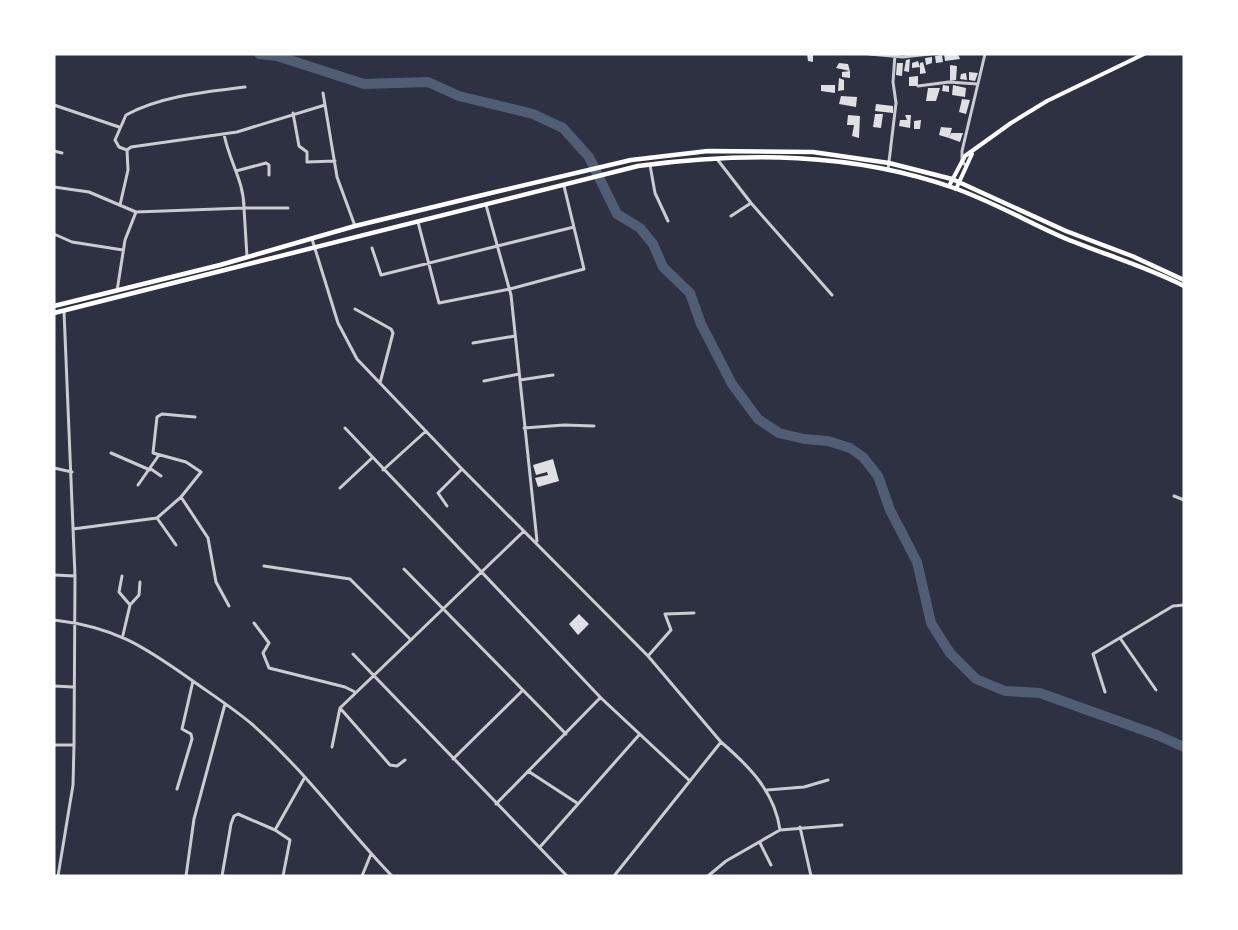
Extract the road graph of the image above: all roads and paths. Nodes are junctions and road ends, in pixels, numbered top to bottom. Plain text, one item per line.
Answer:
1 (869, 54) edge
2 (930, 54) edge
3 (985, 54) edge
4 (1144, 54) edge
5 (895, 55) edge
6 (977, 84) junction
7 (918, 86) dead end
8 (245, 87) dead end
9 (323, 93) dead end
10 (54, 105) edge
11 (325, 105) junction
12 (293, 113) junction
13 (119, 127) junction
14 (224, 134) junction
15 (127, 150) junction
16 (54, 151) edge
17 (62, 153) dead end
18 (972, 153) junction
19 (717, 159) junction
20 (334, 161) junction
21 (962, 161) junction
22 (889, 163) junction
23 (650, 165) junction
24 (966, 166) junction
25 (888, 170) junction
26 (236, 171) junction
27 (270, 175) dead end
28 (952, 179) junction
29 (959, 182) junction
30 (564, 186) junction
31 (949, 186) junction
32 (54, 187) edge
33 (957, 189) junction
34 (752, 203) junction
35 (120, 205) junction
36 (486, 205) junction
37 (244, 208) junction
38 (288, 208) dead end
39 (136, 212) junction
40 (731, 216) dead end
41 (418, 220) junction
42 (668, 221) dead end
43 (355, 226) junction
44 (574, 227) junction
45 (54, 234) edge
46 (312, 238) junction
47 (314, 246) junction
48 (372, 248) dead end
49 (496, 248) junction
50 (123, 250) junction
51 (1126, 253) junction
52 (247, 257) junction
53 (1123, 259) junction
54 (429, 263) junction
55 (1184, 279) edge
56 (1184, 286) edge
57 (510, 289) junction
58 (117, 291) junction
59 (832, 295) dead end
60 (54, 306) edge
61 (355, 309) dead end
62 (64, 310) junction
63 (54, 313) edge
64 (515, 336) junction
65 (473, 343) dead end
66 (519, 374) junction
67 (553, 375) dead end
68 (520, 380) junction
69 (484, 381) dead end
70 (380, 383) junction
71 (195, 417) dead end
72 (594, 426) dead end
73 (345, 428) dead end
74 (524, 428) junction
75 (426, 430) junction
76 (111, 453) dead end
77 (159, 455) junction
78 (372, 458) junction
79 (54, 468) edge
80 (462, 469) junction
81 (150, 470) junction
82 (383, 470) junction
83 (72, 472) junction
84 (161, 476) dead end
85 (138, 485) dead end
86 (340, 488) dead end
87 (1174, 496) dead end
88 (181, 497) junction
89 (1184, 500) edge
90 (447, 506) dead end
91 (157, 518) junction
92 (74, 529) junction
93 (524, 531) junction
94 (537, 543) junction
95 (176, 545) dead end
96 (264, 566) dead end
97 (404, 569) dead end
98 (482, 574) junction
99 (54, 575) edge
100 (75, 576) junction
101 (122, 576) dead end
102 (140, 582) dead end
103 (130, 605) junction
104 (1184, 605) edge
105 (229, 606) dead end
106 (444, 609) junction
107 (694, 613) dead end
108 (54, 620) edge
109 (75, 623) junction
110 (254, 623) dead end
111 (123, 636) junction
112 (1120, 638) junction
113 (411, 640) junction
114 (353, 654) dead end
115 (648, 656) junction
116 (373, 675) junction
117 (193, 681) junction
118 (54, 686) edge
119 (74, 687) junction
120 (1156, 690) dead end
121 (522, 691) junction
122 (355, 692) junction
123 (1106, 692) dead end
124 (601, 698) junction
125 (225, 704) junction
126 (340, 708) junction
127 (566, 734) junction
128 (639, 735) junction
129 (722, 742) junction
130 (54, 745) edge
131 (74, 745) junction
132 (332, 747) dead end
133 (453, 759) junction
134 (405, 760) dead end
135 (528, 771) junction
136 (305, 777) junction
137 (828, 780) dead end
138 (690, 781) junction
139 (177, 789) dead end
140 (767, 790) junction
141 (577, 803) junction
142 (496, 804) junction
143 (842, 825) dead end
144 (800, 827) junction
145 (275, 830) junction
146 (780, 830) junction
147 (760, 843) junction
148 (540, 847) junction
149 (371, 854) junction
150 (771, 865) dead end
151 (58, 876) edge
152 (186, 876) edge
153 (222, 876) edge
154 (283, 876) edge
155 (362, 876) edge
156 (392, 876) edge
157 (567, 876) edge
158 (614, 876) edge
159 (708, 876) edge
160 (811, 876) edge

1 - 5 street
2 - 5 street
3 - 6 street
4 - 18 main road
5 - 22 street
6 - 7 street
6 - 21 street
8 - 13 street
9 - 11 street
10 - 13 street
11 - 12 street
11 - 20 street
12 - 14 street
12 - 20 street
13 - 15 street
14 - 15 street
14 - 26 street
15 - 35 street
16 - 17 street
18 - 21 main road
18 - 24 main road
19 - 23 main road
19 - 25 main road
19 - 34 street
20 - 43 street
21 - 24 street
21 - 28 main road
22 - 25 street
22 - 28 main road
22 - 43 main road
23 - 30 main road
23 - 42 street
24 - 29 main road
25 - 31 main road
26 - 27 street
26 - 37 street
28 - 29 main road
28 - 31 main road
29 - 33 main road
29 - 51 main road
30 - 36 main road
30 - 44 street
31 - 33 main road
32 - 35 street
33 - 53 main road
34 - 40 street
34 - 59 street
35 - 39 street
36 - 41 main road
36 - 49 street
37 - 38 street
37 - 39 street
37 - 52 street
39 - 50 street
41 - 47 main road
41 - 54 street
43 - 46 main road
44 - 49 street
44 - 57 street
45 - 50 street
46 - 47 street
46 - 52 main road
47 - 62 main road
47 - 70 street
48 - 54 street
49 - 54 street
49 - 57 street
50 - 58 street
51 - 53 main road
51 - 55 main road
52 - 58 main road
53 - 56 main road
54 - 57 street
57 - 64 street
58 - 60 main road
61 - 70 street
62 - 63 main road
62 - 83 street
64 - 65 street
64 - 66 street
66 - 68 street
66 - 69 street
67 - 68 street
68 - 74 street
70 - 75 street
71 - 77 street
72 - 74 street
73 - 78 street
74 - 94 street
75 - 80 street
75 - 82 street
76 - 81 street
77 - 81 street
77 - 88 street
78 - 82 street
78 - 86 street
79 - 83 street
80 - 90 street
80 - 93 street
81 - 84 street
81 - 85 street
82 - 98 street
83 - 92 street
87 - 89 street
88 - 91 street
88 - 105 street
91 - 92 street
91 - 95 street
92 - 100 street
93 - 94 street
93 - 98 street
94 - 115 street
96 - 113 street
97 - 106 street
98 - 106 street
98 - 124 street
99 - 100 street
100 - 109 street
101 - 103 street
102 - 103 street
103 - 111 street
104 - 112 street
106 - 113 street
106 - 121 street
107 - 115 street
108 - 109 street
109 - 111 street
109 - 119 street
110 - 122 street
111 - 117 street
112 - 120 street
112 - 123 street
113 - 116 street
114 - 116 street
115 - 129 street
116 - 122 street
116 - 133 street
117 - 125 street
117 - 139 street
118 - 119 street
119 - 131 street
121 - 127 street
121 - 133 street
122 - 126 street
124 - 127 street
124 - 128 street
125 - 136 street
125 - 152 street
126 - 132 street
126 - 134 street
127 - 135 street
128 - 138 street
128 - 141 street
129 - 138 street
129 - 140 street
130 - 131 street
131 - 151 street
133 - 142 street
135 - 141 street
135 - 142 street
136 - 145 street
136 - 149 street
137 - 140 street
138 - 158 street
140 - 146 street
141 - 148 street
142 - 148 street
143 - 144 street
144 - 146 street
144 - 160 street
145 - 153 street
145 - 154 street
146 - 147 street
147 - 150 street
147 - 159 street
148 - 157 street
149 - 155 street
149 - 156 street

